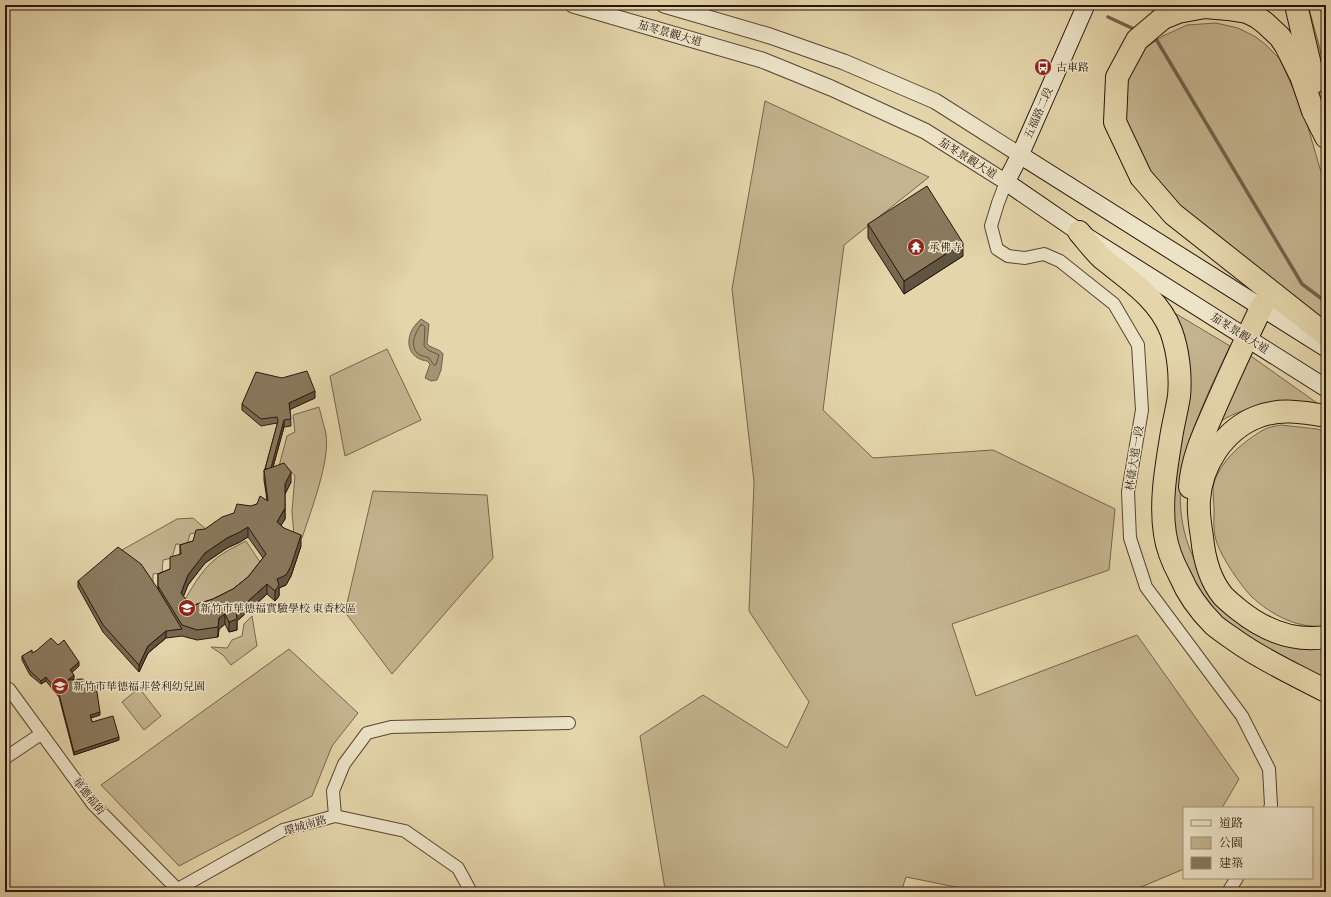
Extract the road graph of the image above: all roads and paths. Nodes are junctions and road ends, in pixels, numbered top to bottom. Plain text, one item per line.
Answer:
1 (573, 5) edge
2 (664, 5) edge
3 (1086, 5) edge
4 (1296, 5) edge
5 (1326, 131) edge
6 (1326, 137) edge
7 (1020, 155) junction
8 (1006, 182) junction
9 (1079, 232) junction
10 (1262, 306) junction
11 (1326, 335) edge
12 (1247, 338) junction
13 (1326, 348) edge
14 (1326, 388) edge
15 (1326, 416) edge
16 (1207, 566) junction
17 (1326, 637) edge
18 (9, 689) dead end
19 (1326, 691) edge
20 (569, 723) dead end
21 (41, 734) junction
22 (5, 758) edge
23 (1270, 807) edge
24 (335, 816) junction
25 (1236, 879) edge
26 (178, 891) edge
27 (471, 892) edge
28 (1228, 892) edge

1 - 8 street, 茄苳景觀大道
2 - 7 street
3 - 7 main road, 五福路二段
4 - 5 highway
6 - 11 highway
7 - 8 main road, 五福路二段
7 - 10 main road
8 - 9 main road, 茄苳景觀大道
8 - 23 street, 林蔭大道一段
9 - 12 main road, 茄苳景觀大道
9 - 19 highway
10 - 12 highway
10 - 13 main road
12 - 14 main road, 茄苳景觀大道
12 - 16 highway
15 - 16 highway
16 - 17 highway
18 - 21 street, 華德福街
20 - 24 street
21 - 22 street
21 - 26 street, 華德福街
24 - 26 street, 環城南路
24 - 27 street, 環城南路
25 - 28 street

